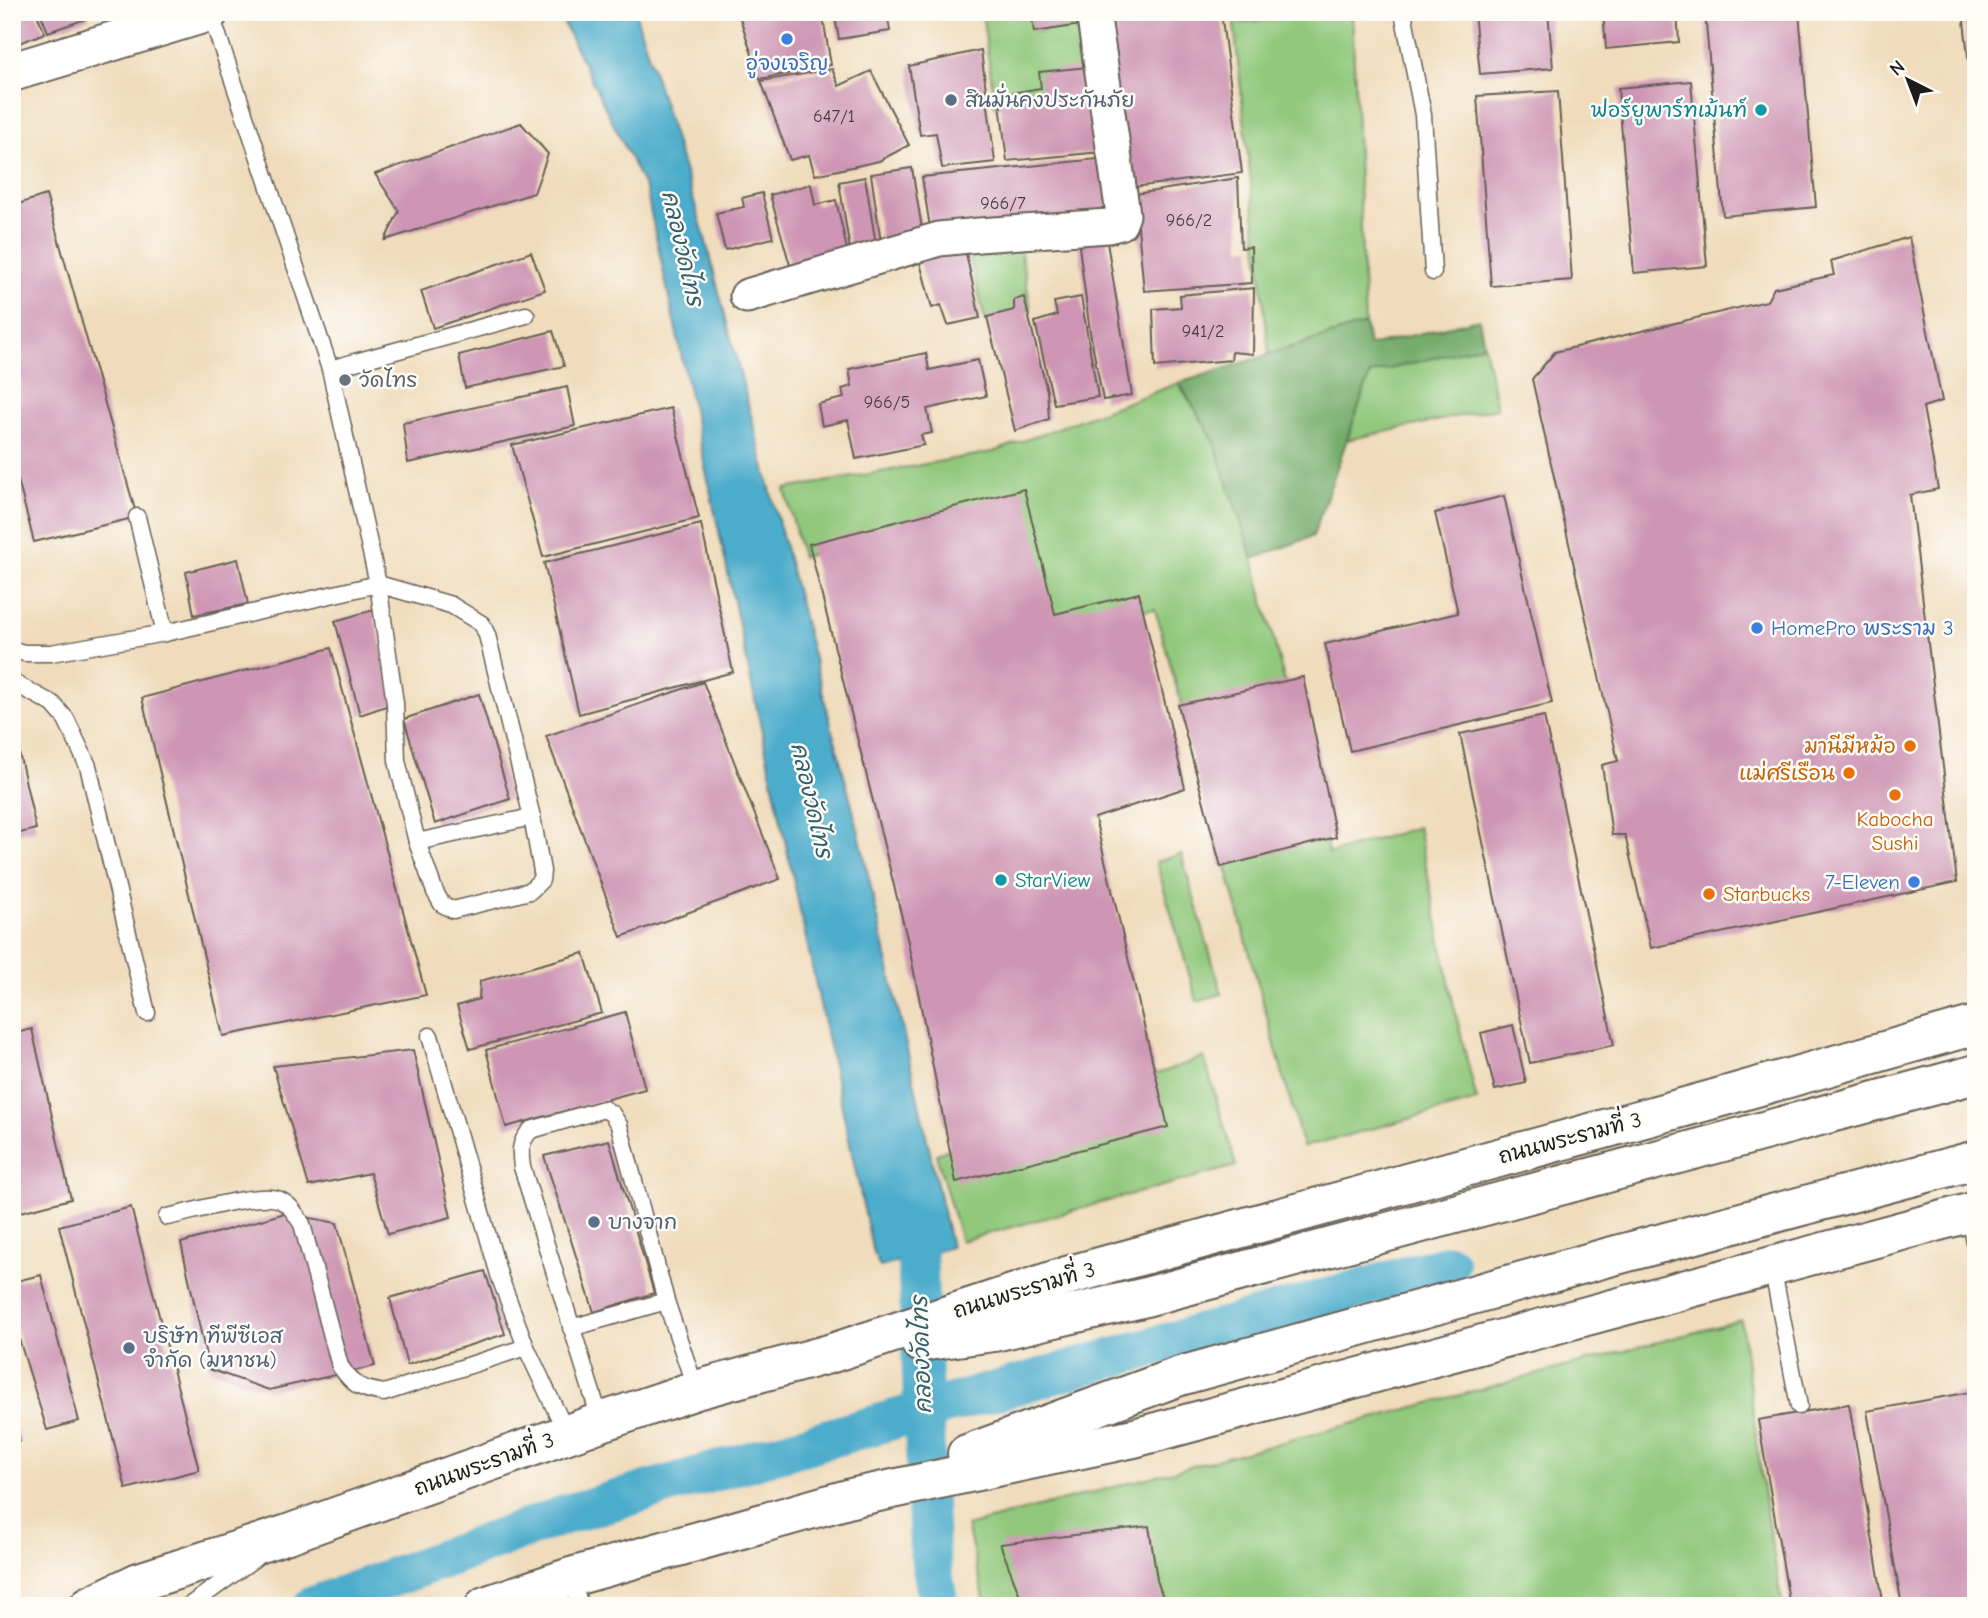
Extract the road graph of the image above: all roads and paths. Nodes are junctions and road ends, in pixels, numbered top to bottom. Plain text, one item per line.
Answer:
1 (210, 12) edge
2 (1093, 12) edge
3 (1403, 12) edge
4 (169, 18) edge
5 (12, 72) edge
6 (1433, 272) dead end
7 (747, 296) dead end
8 (526, 315) dead end
9 (330, 369) junction
10 (137, 517) dead end
11 (378, 584) junction
12 (165, 633) junction
13 (12, 650) edge
14 (12, 682) edge
15 (532, 817) junction
16 (417, 842) junction
17 (147, 1013) dead end
18 (1976, 1025) edge
19 (430, 1036) dead end
20 (1976, 1074) edge
21 (1976, 1160) edge
22 (167, 1217) dead end
23 (1974, 1224) edge
24 (1772, 1266) junction
25 (666, 1301) junction
26 (991, 1317) junction
27 (571, 1328) junction
28 (526, 1347) junction
29 (696, 1390) junction
30 (1800, 1406) dead end
31 (584, 1428) junction
32 (1013, 1450) junction
33 (288, 1534) junction
34 (576, 1592) edge
35 (89, 1606) edge
36 (189, 1606) edge
37 (485, 1606) edge

1 - 4 main road
1 - 9 lane
2 - 7 street
3 - 6 lane
4 - 5 main road
8 - 9 lane
9 - 11 lane
10 - 12 lane
11 - 12 lane
11 - 15 lane
11 - 16 lane
12 - 13 lane
14 - 17 lane
15 - 16 lane
15 - 16 lane
18 - 26 main road, ถนนพระรามที่ 3
19 - 28 lane
20 - 26 main road, ถนนพระรามที่ 3
21 - 32 main road
22 - 28 lane
23 - 24 main road
24 - 30 lane
24 - 32 main road
25 - 27 lane
25 - 27 lane
25 - 29 lane
26 - 29 main road, ถนนพระรามที่ 3
27 - 31 lane
28 - 31 lane
29 - 31 main road, ถนนพระรามที่ 3
31 - 33 main road, ถนนพระรามที่ 3
32 - 34 main road
33 - 35 main road, ถนนพระรามที่ 3
33 - 36 lane
34 - 37 main road

